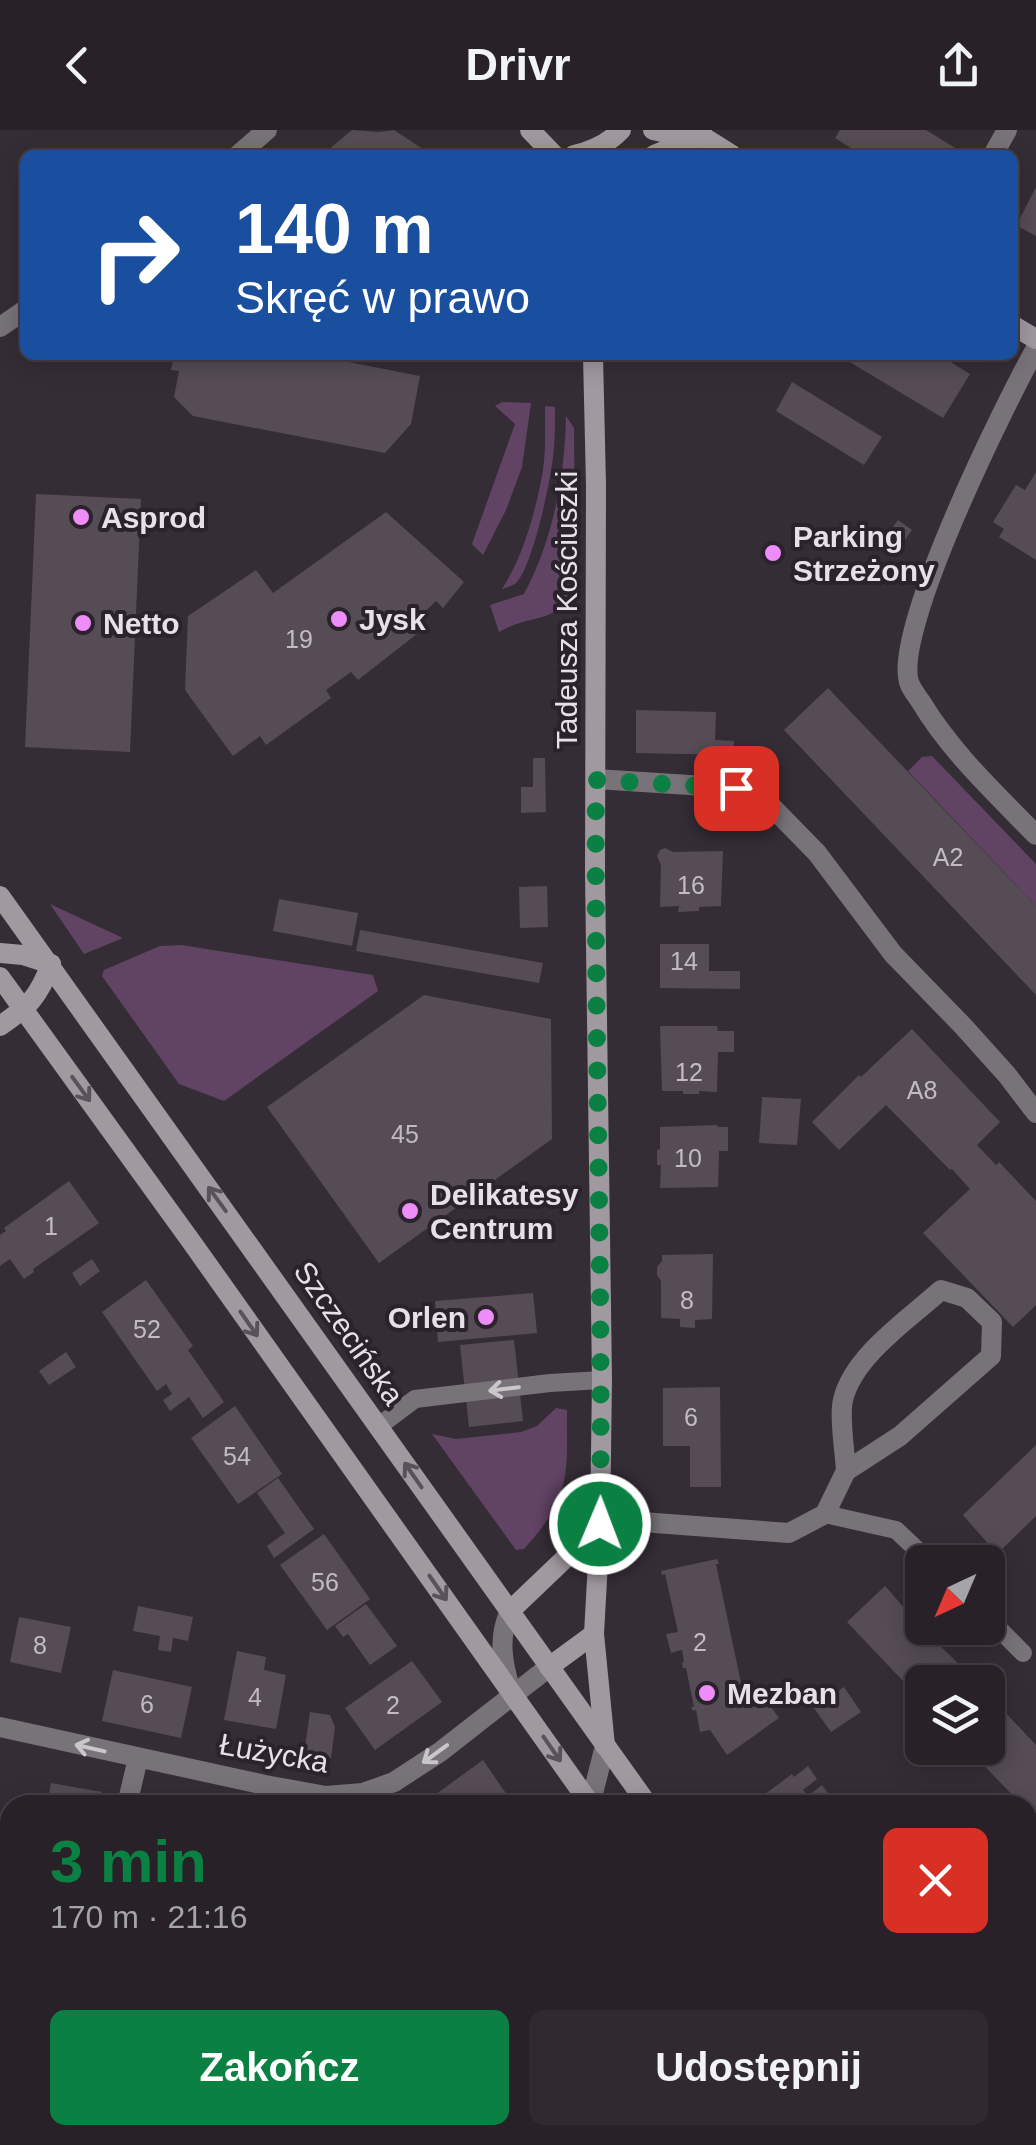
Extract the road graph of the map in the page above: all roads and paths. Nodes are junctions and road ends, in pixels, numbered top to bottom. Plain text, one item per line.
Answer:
1 (268, 130) edge
2 (530, 130) edge
3 (653, 130) edge
4 (699, 136) edge
5 (617, 137) edge
6 (244, 150) edge
7 (557, 150) edge
8 (591, 150) edge
9 (666, 150) edge
10 (723, 150) edge
11 (1036, 348) edge
12 (594, 360) edge
13 (596, 780) junction
14 (1036, 836) edge
15 (0, 896) edge
16 (0, 953) edge
17 (50, 964) junction
18 (0, 977) edge
19 (24, 1010) junction
20 (0, 1026) edge
21 (1036, 1113) edge
22 (602, 1380) junction
23 (379, 1426) junction
24 (846, 1471) junction
25 (826, 1514) junction
26 (600, 1524) junction
27 (912, 1545) edge
28 (510, 1612) junction
29 (594, 1634) junction
30 (1005, 1635) edge
31 (1023, 1653) dead end
32 (549, 1667) junction
33 (512, 1694) junction
34 (0, 1727) edge
35 (605, 1746) junction
36 (138, 1758) junction
37 (129, 1795) edge
38 (321, 1795) edge
39 (335, 1795) edge
40 (583, 1795) edge
41 (593, 1795) edge
42 (641, 1795) edge

1 - 6 street
2 - 7 main road
3 - 4 main road
4 - 9 main road
4 - 10 main road
5 - 8 main road
11 - 14 street
12 - 13 main road, Tadeusza Kościuszki
13 - 21 street
13 - 22 main road, Tadeusza Kościuszki
15 - 17 main road, Szczecińska
16 - 17 main road
17 - 19 main road
23 -> 17 main road, Szczecińska
18 - 19 main road
19 - 20 main road
19 -> 33 main road
22 -> 23 lane
22 - 26 main road, Tadeusza Kościuszki
28 -> 23 main road, Szczecińska
24 - 24 street
24 - 25 street
25 - 26 street
25 - 27 lane
26 - 28 main road
26 - 29 main road, Tadeusza Kościuszki
28 - 32 main road, Szczecińska
28 - 33 street
29 - 32 main road
29 - 35 main road, Tadeusza Kościuszki
30 - 31 lane
32 - 33 street, Łużycka
32 - 35 main road, Szczecińska
33 -> 39 street, Łużycka
33 -> 40 main road
36 -> 34 street, Łużycka
35 - 41 street
35 - 42 main road, Szczecińska
36 - 37 street
38 -> 36 street, Łużycka

